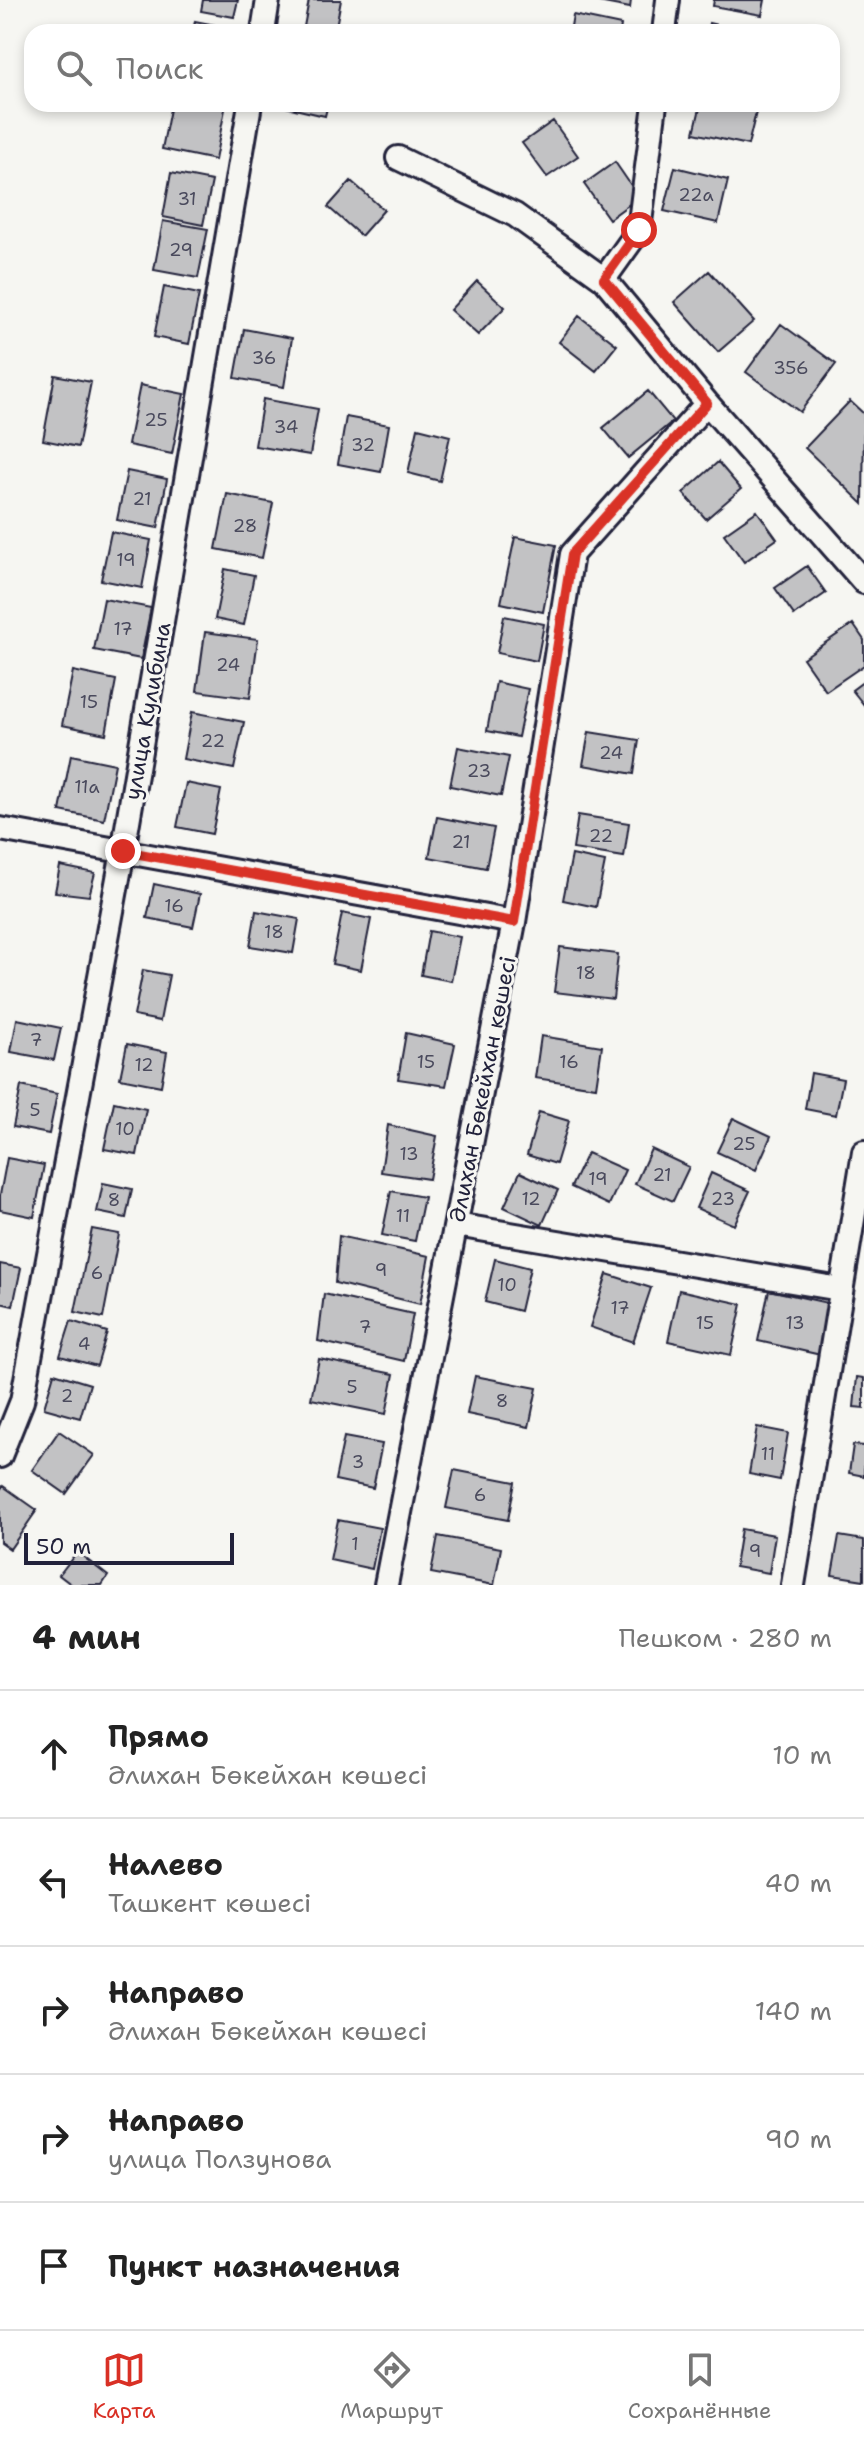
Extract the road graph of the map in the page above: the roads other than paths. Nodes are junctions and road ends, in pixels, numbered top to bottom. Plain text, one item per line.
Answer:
1 (268, 0) edge
2 (668, 0) edge
3 (264, 24) edge
4 (665, 24) edge
5 (249, 112) edge
6 (654, 112) edge
7 (398, 158) dead end
8 (604, 279) junction
9 (707, 403) junction
10 (864, 582) edge
11 (0, 829) edge
12 (123, 851) junction
13 (514, 922) junction
14 (864, 1152) edge
15 (456, 1225) junction
16 (840, 1289) junction
17 (0, 1456) edge
18 (386, 1585) edge
19 (793, 1585) edge

1 - 3 street
2 - 4 street
5 - 12 street, улица Кулибина
6 - 8 street
7 - 8 street
8 - 9 street
9 - 10 street
9 - 13 street, Әлихан Бөкейхан көшесі
11 - 12 street
12 - 13 street
12 - 17 street, улица Кулибина
13 - 15 street, Әлихан Бөкейхан көшесі
14 - 16 street
15 - 16 street
15 - 18 street, Әлихан Бөкейхан көшесі
16 - 19 street

